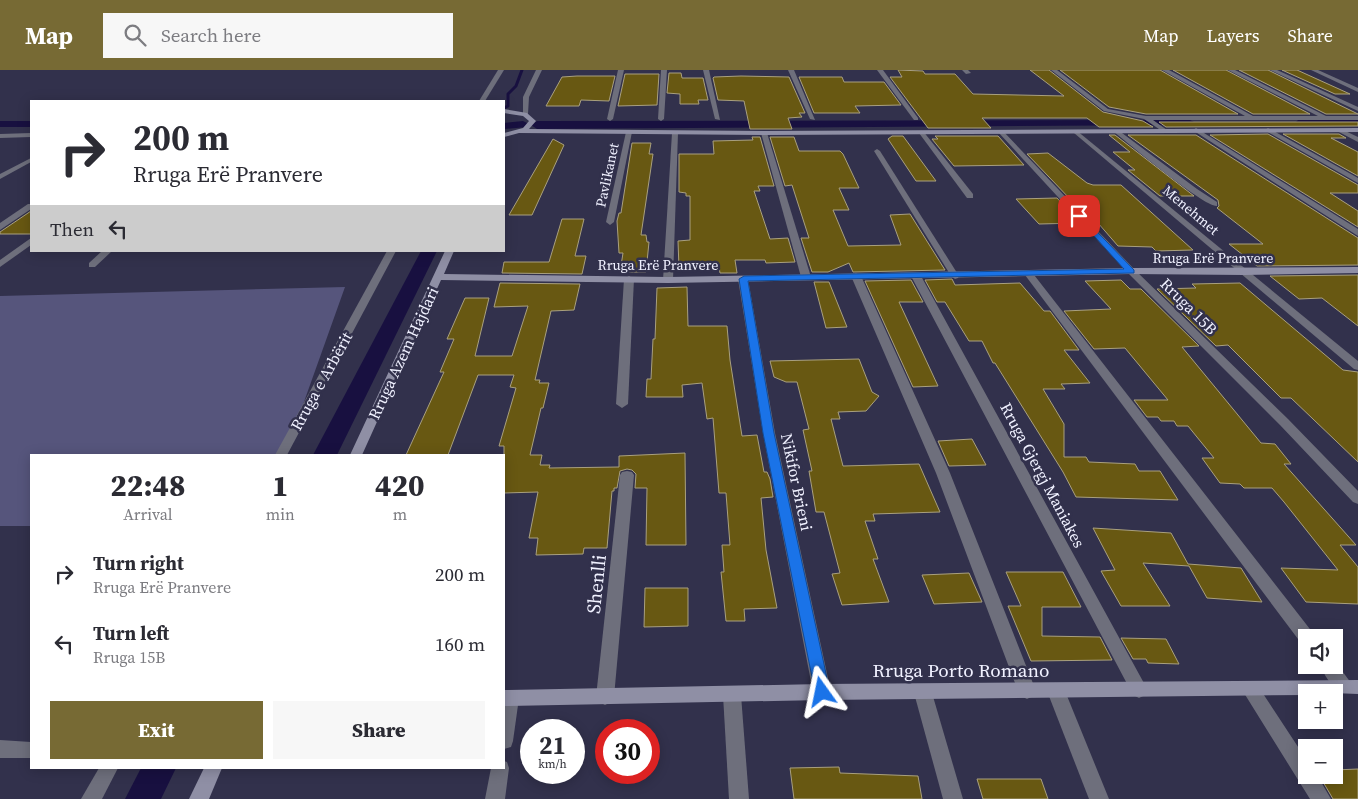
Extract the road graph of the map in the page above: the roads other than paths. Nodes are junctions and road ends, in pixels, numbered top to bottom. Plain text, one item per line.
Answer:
1 (501, 70) edge
2 (539, 70) edge
3 (621, 70) edge
4 (664, 70) edge
5 (706, 70) edge
6 (791, 70) edge
7 (880, 70) edge
8 (1054, 70) edge
9 (1166, 70) edge
10 (1231, 70) edge
11 (1273, 70) edge
12 (1314, 70) edge
13 (1358, 90) edge
14 (483, 100) edge
15 (1358, 109) edge
16 (505, 111) edge
17 (525, 114) junction
18 (1252, 118) junction
19 (1325, 118) junction
20 (1358, 118) edge
21 (610, 119) dead end
22 (661, 119) dead end
23 (718, 119) dead end
24 (916, 119) dead end
25 (1148, 119) junction
26 (814, 120) dead end
27 (1196, 130) junction
28 (1268, 130) junction
29 (1339, 130) junction
30 (1358, 130) edge
31 (519, 131) junction
32 (1116, 131) junction
33 (1165, 131) junction
34 (629, 132) junction
35 (921, 132) junction
36 (1001, 132) junction
37 (1076, 132) junction
38 (675, 133) junction
39 (764, 133) junction
40 (30, 135) edge
41 (505, 135) edge
42 (1, 136) edge
43 (1358, 140) edge
44 (878, 151) dead end
45 (30, 161) edge
46 (0, 177) edge
47 (1358, 181) edge
48 (970, 196) dead end
49 (1214, 204) dead end
50 (30, 207) edge
51 (610, 222) dead end
52 (0, 227) edge
53 (1358, 234) edge
54 (30, 243) edge
55 (107, 252) edge
56 (391, 252) edge
57 (450, 252) edge
58 (0, 264) edge
59 (92, 266) dead end
60 (1358, 270) edge
61 (1131, 271) junction
62 (1244, 272) junction
63 (1028, 273) junction
64 (856, 276) junction
65 (916, 276) junction
66 (955, 276) junction
67 (438, 277) junction
68 (806, 277) junction
69 (629, 279) junction
70 (744, 279) junction
71 (668, 280) junction
72 (1358, 367) edge
73 (622, 404) dead end
74 (282, 454) edge
75 (356, 454) edge
76 (627, 474) dead end
77 (1358, 499) edge
78 (1300, 629) edge
79 (1337, 674) edge
80 (1351, 687) edge
81 (1250, 688) junction
82 (1139, 690) junction
83 (1056, 691) junction
84 (822, 692) junction
85 (923, 692) junction
86 (1027, 692) junction
87 (732, 695) junction
88 (605, 697) junction
89 (507, 698) edge
90 (505, 727) edge
91 (0, 749) edge
92 (30, 750) edge
93 (107, 769) edge
94 (213, 769) edge
95 (500, 769) edge
96 (91, 799) edge
97 (199, 799) edge
98 (495, 799) edge
99 (739, 799) edge
100 (953, 799) edge
101 (1099, 799) edge
102 (1321, 799) edge

1 - 14 street
2 - 17 street
3 - 21 street
4 - 22 street
5 - 23 street
6 - 26 street
7 - 24 street
8 - 25 street
9 - 18 street
10 - 19 street
11 - 15 street
12 - 13 street
16 - 17 street
17 - 31 street
18 - 19 street
18 - 25 street
19 - 20 street
25 - 33 street
27 - 28 street
27 - 33 street
27 - 53 street
28 - 29 street
28 - 47 street
29 - 30 street
29 - 43 street
31 - 34 street
31 - 41 street
32 - 33 street
32 - 37 street
32 - 49 street
34 - 38 street
34 - 51 street, Pavlikanet
35 - 36 street
35 - 39 street
35 - 48 street
36 - 37 street
36 - 61 street, Rruga 15B
37 - 62 street, Menehmet
38 - 39 street
38 - 71 street
39 - 68 street
40 - 42 street
44 - 66 lane
45 - 46 lane
50 - 52 street
54 - 58 street
55 - 59 street
56 - 74 street, Rruga e Arbërit
57 - 67 street, Rruga Azem Hajdari
60 - 62 street, Rruga Erë Pranvere
61 - 62 street, Rruga Erë Pranvere
61 - 63 street, Rruga Erë Pranvere
61 - 77 street, Rruga 15B
62 - 72 street, Menehmet
63 - 66 street, Rruga Erë Pranvere
63 - 78 street
64 - 65 street, Rruga Erë Pranvere
64 - 68 street, Rruga Erë Pranvere
64 - 86 street
65 - 66 street, Rruga Erë Pranvere
65 - 82 street, Rruga Gjergj Maniakes
67 - 69 street, Rruga Erë Pranvere
67 - 75 street, Rruga Azem Hajdari
68 - 70 street, Rruga Erë Pranvere
69 - 71 street, Rruga Erë Pranvere
69 - 73 street
70 - 71 street, Rruga Erë Pranvere
70 - 84 street, Nikifor Brieni
76 - 88 street, Shenlli
79 - 80 street
80 - 81 street, Rruga Porto Romano
81 - 82 street, Rruga Porto Romano
81 - 102 street
82 - 83 street, Rruga Porto Romano
83 - 86 street, Rruga Porto Romano
83 - 101 street
84 - 85 street, Rruga Porto Romano
84 - 87 street, Rruga Porto Romano
85 - 86 street, Rruga Porto Romano
85 - 100 street
87 - 88 street, Rruga Porto Romano
87 - 99 street
88 - 89 street, Rruga Porto Romano
89 - 90 street
91 - 92 street
93 - 96 street
94 - 97 street
95 - 98 street

